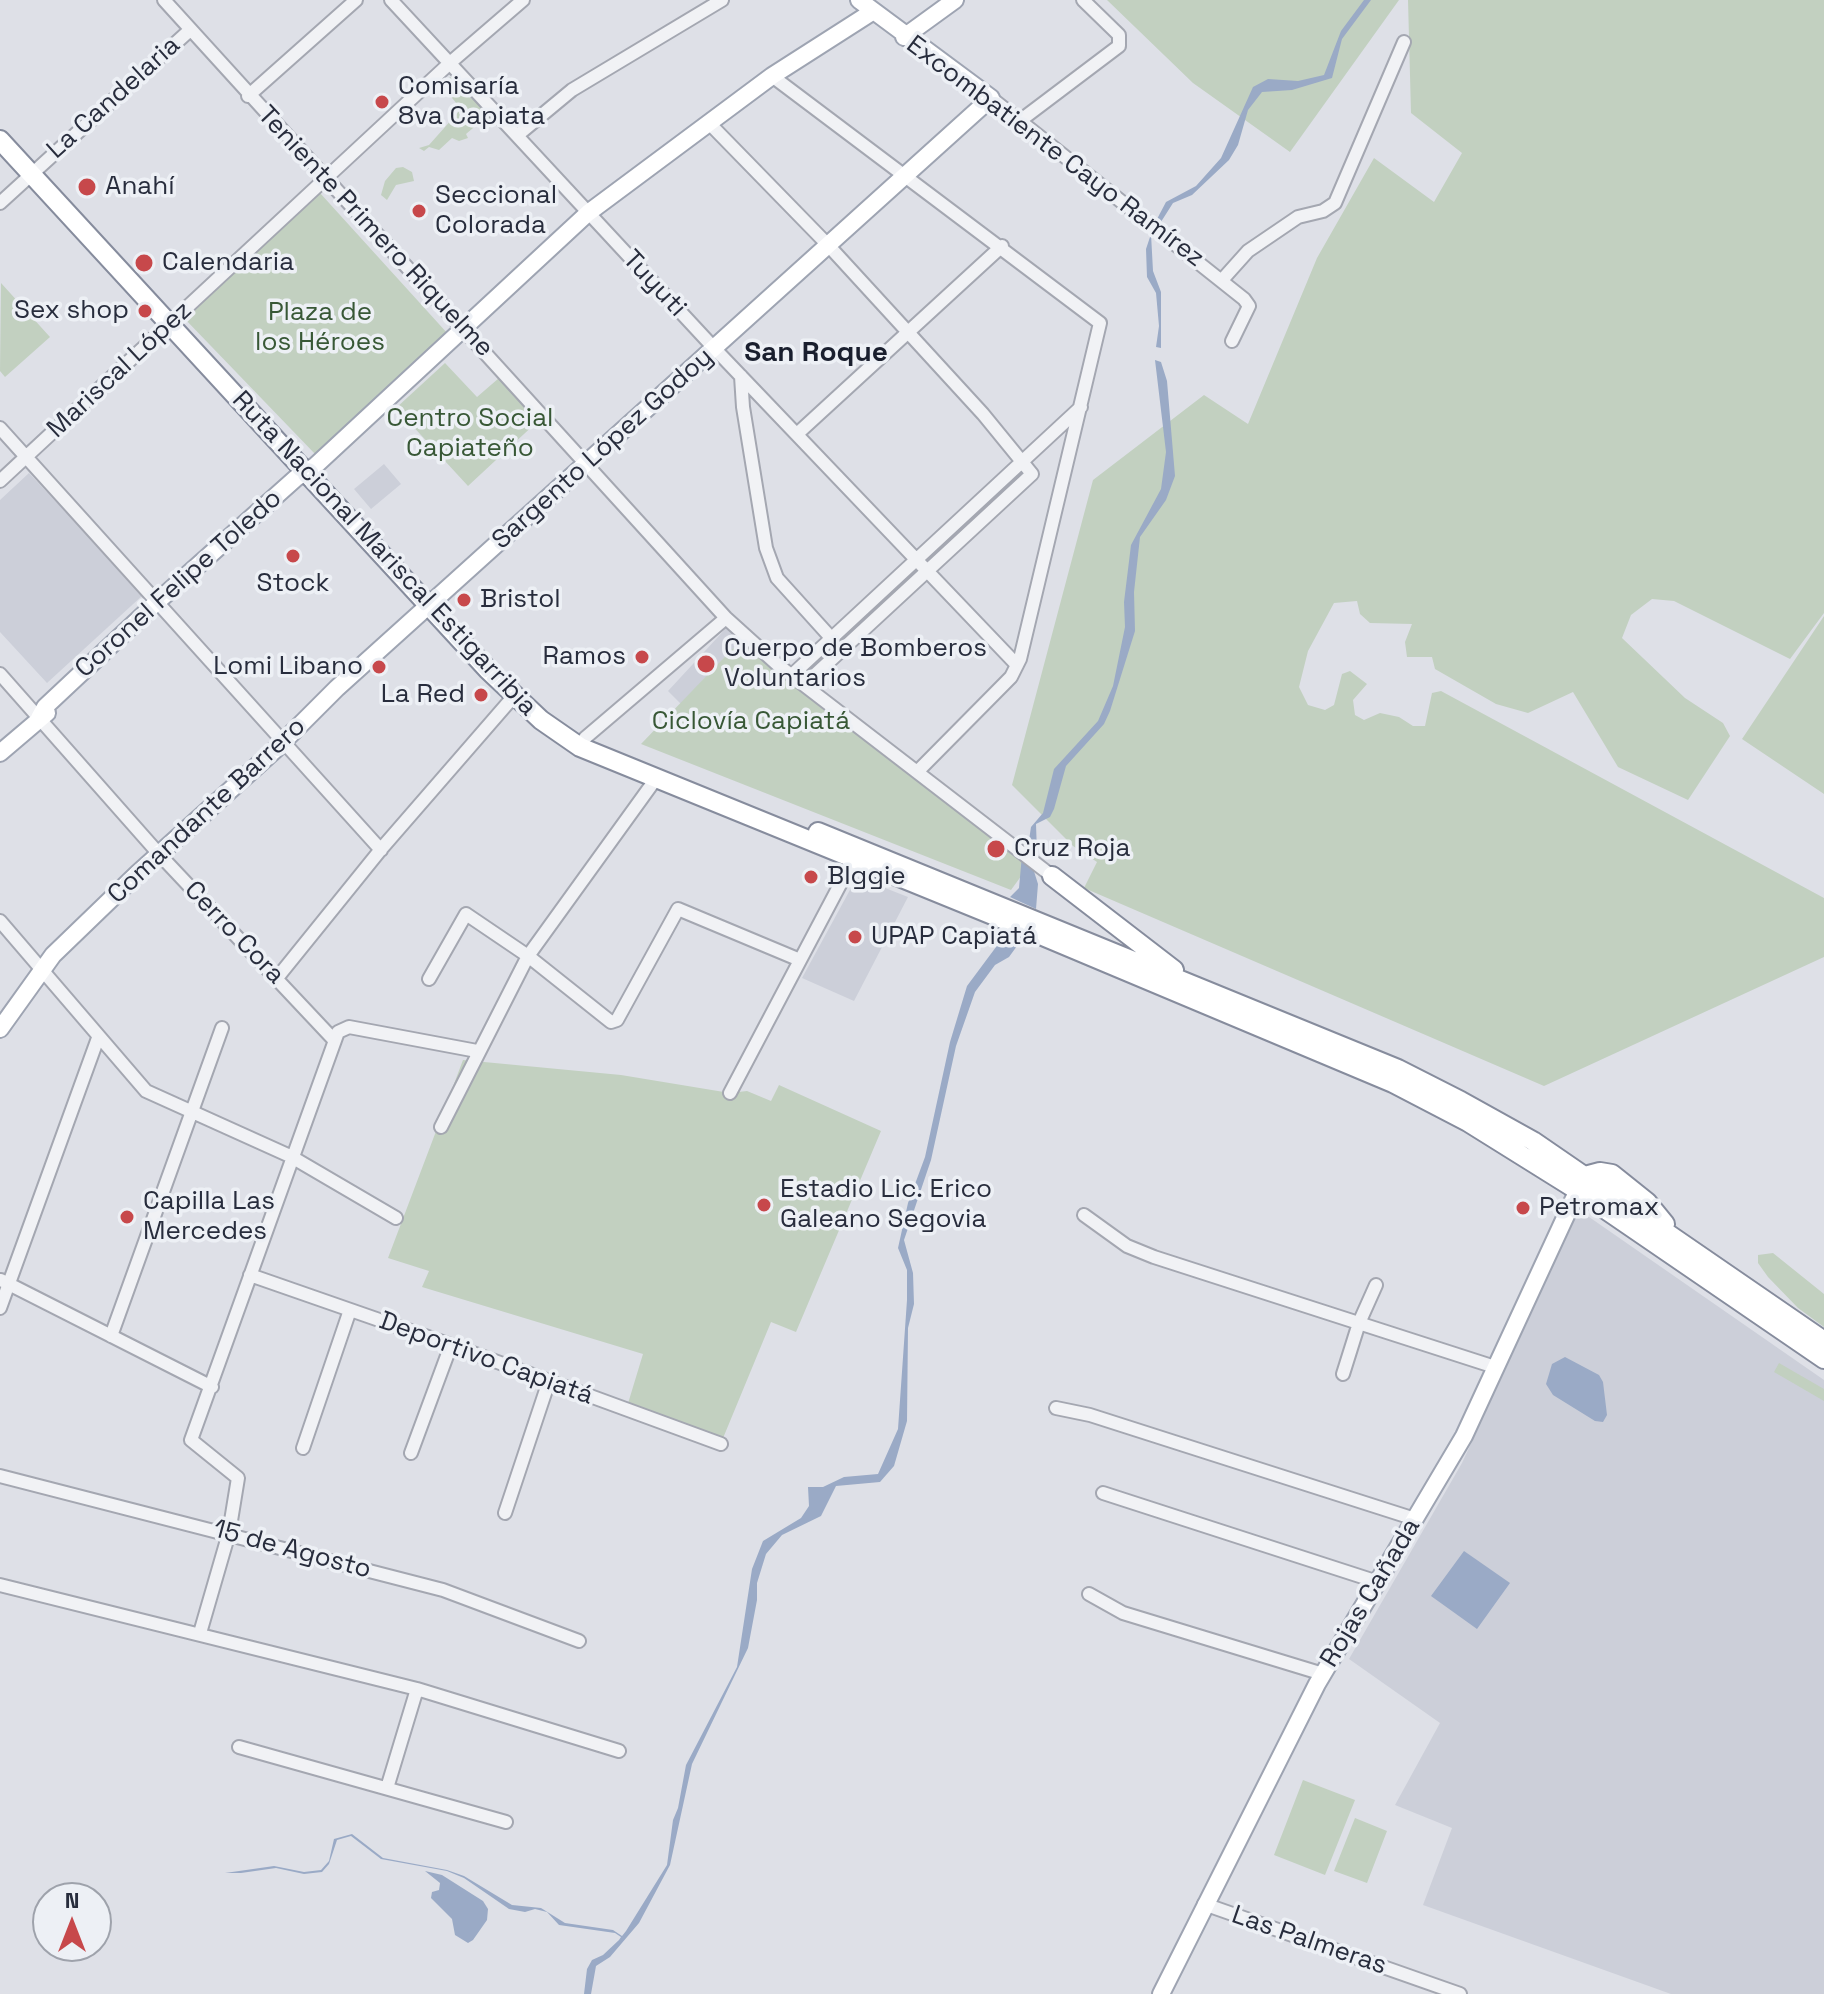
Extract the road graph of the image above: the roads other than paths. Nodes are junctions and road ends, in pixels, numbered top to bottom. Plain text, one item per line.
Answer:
1 (164, 0) edge
2 (356, 0) edge
3 (391, 0) edge
4 (523, 0) edge
5 (722, 0) edge
6 (859, 0) edge
7 (955, 0) edge
8 (1083, 0) edge
9 (872, 12) junction
10 (190, 30) junction
11 (904, 37) junction
12 (1404, 42) dead end
13 (451, 62) junction
14 (772, 76) junction
15 (248, 96) junction
16 (991, 98) junction
17 (1021, 120) junction
18 (708, 122) junction
19 (0, 125) edge
20 (519, 134) junction
21 (0, 140) edge
22 (35, 171) junction
23 (905, 175) junction
24 (326, 178) junction
25 (0, 203) edge
26 (588, 213) junction
27 (828, 245) junction
28 (1002, 246) junction
29 (1222, 280) junction
30 (174, 322) junction
31 (463, 330) junction
32 (909, 334) junction
33 (1232, 341) dead end
34 (714, 348) junction
35 (741, 376) junction
36 (1082, 406) junction
37 (0, 428) edge
38 (797, 434) junction
39 (26, 457) junction
40 (1021, 462) junction
41 (587, 463) junction
42 (310, 470) junction
43 (0, 481) edge
44 (916, 561) junction
45 (926, 573) junction
46 (433, 603) junction
47 (160, 606) junction
48 (726, 618) junction
49 (833, 640) junction
50 (1017, 665) junction
51 (0, 674) edge
52 (793, 674) junction
53 (805, 684) junction
54 (514, 696) junction
55 (39, 718) junction
56 (585, 738) junction
57 (283, 742) junction
58 (0, 753) edge
59 (918, 771) junction
60 (655, 780) junction
61 (381, 850) junction
62 (159, 854) junction
63 (853, 860) junction
64 (1052, 876) joint
65 (999, 910) junction
66 (0, 921) edge
67 (1039, 927) junction
68 (528, 956) junction
69 (800, 960) junction
70 (40, 969) junction
71 (277, 978) junction
72 (429, 979) dead end
73 (1200, 987) junction
74 (222, 1028) dead end
75 (0, 1029) edge
76 (98, 1038) junction
77 (334, 1040) junction
78 (477, 1051) junction
79 (730, 1093) dead end
80 (191, 1114) junction
81 (441, 1127) dead end
82 (290, 1156) junction
83 (1581, 1183) junction
84 (1084, 1215) dead end
85 (396, 1218) dead end
86 (250, 1275) junction
87 (3, 1281) edge
88 (1376, 1285) dead end
89 (0, 1308) edge
90 (350, 1310) junction
91 (1359, 1323) junction
92 (111, 1336) junction
93 (1824, 1341) edge
94 (451, 1345) junction
95 (1824, 1359) edge
96 (1495, 1367) junction
97 (1343, 1374) dead end
98 (549, 1381) junction
99 (212, 1387) junction
100 (1056, 1408) dead end
101 (721, 1444) dead end
102 (303, 1448) dead end
103 (411, 1453) dead end
104 (0, 1476) edge
105 (1103, 1493) dead end
106 (505, 1513) dead end
107 (1415, 1519) junction
108 (229, 1533) junction
109 (1378, 1582) junction
110 (0, 1585) edge
111 (1089, 1594) dead end
112 (200, 1633) junction
113 (579, 1641) dead end
114 (1323, 1674) junction
115 (417, 1689) junction
116 (239, 1747) dead end
117 (619, 1751) dead end
118 (387, 1788) junction
119 (506, 1822) dead end
120 (1204, 1904) junction
121 (1161, 1994) edge
122 (1460, 1994) edge

1 - 10 street, Teniente Primero Riquelme
2 - 15 street
3 - 13 street, Tuyuti
4 - 13 street, Mariscal López
5 - 20 street
6 - 9 main road, Excombatiente Cayo Ramírez
7 - 11 main road
8 - 17 street
9 - 11 main road, Excombatiente Cayo Ramírez
9 - 14 main road, Coronel Felipe Toledo
10 - 15 street, Teniente Primero Riquelme
10 - 22 street, La Candelaria
11 - 16 main road, Excombatiente Cayo Ramírez
12 - 29 street
13 - 20 street, Tuyuti
13 - 24 street, Mariscal López
14 - 18 main road, Coronel Felipe Toledo
14 - 23 street
15 - 24 street, Teniente Primero Riquelme
16 - 17 street, Excombatiente Cayo Ramírez
16 - 23 main road, Sargento López Godoy
17 - 29 street, Excombatiente Cayo Ramírez
18 - 26 main road, Coronel Felipe Toledo
18 - 27 street
19 - 22 highway, Ruta Nacional Mariscal Estigarribia
20 - 26 street, Tuyuti
21 - 22 highway, Ruta Nacional Mariscal Estigarribia
22 - 25 street, La Candelaria
22 - 30 highway, Ruta Nacional Mariscal Estigarribia
23 - 27 main road, Sargento López Godoy
23 - 28 street
24 - 30 street, Mariscal López
24 - 31 street, Teniente Primero Riquelme
26 - 31 main road, Coronel Felipe Toledo
26 - 34 street, Tuyuti
27 - 32 street
27 - 34 main road, Sargento López Godoy
28 - 32 street
28 - 36 street
29 - 33 street, Excombatiente Cayo Ramírez
30 - 39 street, Mariscal López
30 - 42 highway, Ruta Nacional Mariscal Estigarribia
31 - 41 street, Teniente Primero Riquelme
31 - 42 main road, Coronel Felipe Toledo
32 - 38 street
32 - 40 street
34 - 35 street, Tuyuti
34 - 41 main road, Sargento López Godoy
35 - 38 street, Tuyuti
35 - 49 street
36 - 40 street
36 - 50 street
37 - 39 street
38 - 44 street, Tuyuti
39 - 43 street, Mariscal López
39 - 47 street
40 - 44 street
40 - 45 street
41 - 46 main road, Sargento López Godoy
41 - 48 street, Teniente Primero Riquelme
42 - 46 highway, Ruta Nacional Mariscal Estigarribia
42 - 47 main road, Coronel Felipe Toledo
44 - 45 street, Tuyuti
44 - 49 street
45 - 50 street, Tuyuti
45 - 53 street
46 - 54 highway, Ruta Nacional Mariscal Estigarribia
46 - 56 highway, Ruta Nacional Mariscal Estigarribia
46 - 57 main road, Comandante Barrero
47 - 55 main road, Coronel Felipe Toledo
47 - 57 street
48 - 52 street, Teniente Primero Riquelme
48 - 56 street
49 - 52 street
50 - 59 street
51 - 55 street, Cerro Cora
52 - 53 street, Teniente Primero Riquelme
53 - 59 street, Teniente Primero Riquelme
54 - 60 highway, Ruta Nacional Mariscal Estigarribia
54 - 61 street
55 - 58 main road, Coronel Felipe Toledo
55 - 62 street, Cerro Cora
56 - 65 highway, Ruta Nacional Mariscal Estigarribia
57 - 61 street
57 - 62 main road, Comandante Barrero
59 - 64 street, Teniente Primero Riquelme
60 - 63 highway, Ruta Nacional Mariscal Estigarribia
60 - 68 street
61 - 71 street
62 - 70 main road, Comandante Barrero
62 - 71 street, Cerro Cora
63 - 65 highway, Ruta Nacional Mariscal Estigarribia
63 - 69 street
64 - 73 highway
65 - 67 highway, Ruta Nacional Mariscal Estigarribia
66 - 70 street
67 - 73 highway, Ruta Nacional Mariscal Estigarribia
67 - 83 highway, Ruta Nacional Mariscal Estigarribia
68 - 69 street
68 - 72 street
68 - 78 street
69 - 79 street
70 - 75 main road, Comandante Barrero
70 - 76 street
71 - 77 street, Cerro Cora
73 - 83 highway, Ruta Nacional Mariscal Estigarribia
74 - 80 street
76 - 80 street
76 - 87 street
77 - 78 street
77 - 82 street
78 - 81 street
80 - 82 street
80 - 92 street
82 - 85 street
82 - 86 street
83 - 93 highway, Ruta Nacional Mariscal Estigarribia
83 - 95 highway, Ruta Nacional Mariscal Estigarribia
83 - 96 main road, Rojas Cañada
84 - 91 street
86 - 90 street, Deportivo Capiatá
86 - 99 street
87 - 89 street
87 - 92 street
88 - 91 street
90 - 94 street, Deportivo Capiatá
90 - 102 street
91 - 96 street
91 - 97 street
92 - 99 street
94 - 98 street, Deportivo Capiatá
94 - 103 street
96 - 107 main road, Rojas Cañada
98 - 101 street, Deportivo Capiatá
98 - 106 street
99 - 108 street
100 - 107 street
104 - 108 street, 15 de Agosto
105 - 109 street
107 - 109 main road, Rojas Cañada
108 - 112 street
108 - 113 street, 15 de Agosto
109 - 114 main road, Rojas Cañada
110 - 112 street
111 - 114 street
112 - 115 street
114 - 120 main road, Rojas Cañada
115 - 117 street
115 - 118 street
116 - 118 street
118 - 119 street
120 - 121 main road, Rojas Cañada
120 - 122 street, Las Palmeras

